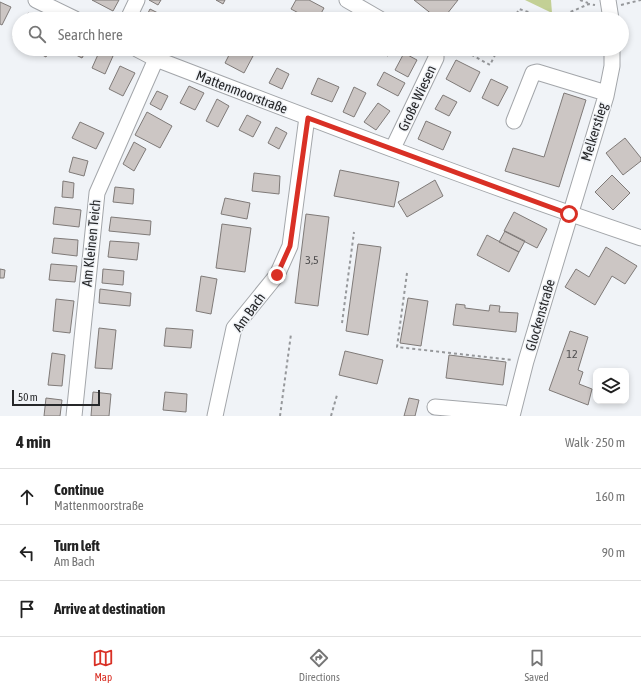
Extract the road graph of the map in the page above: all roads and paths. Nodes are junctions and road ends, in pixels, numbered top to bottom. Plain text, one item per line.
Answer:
1 (36, 0) edge
2 (136, 0) edge
3 (347, 0) edge
4 (580, 0) edge
5 (588, 0) edge
6 (641, 0) edge
7 (589, 4) junction
8 (610, 9) edge
9 (61, 12) edge
10 (131, 12) edge
11 (368, 12) edge
12 (518, 12) edge
13 (528, 12) edge
14 (570, 12) edge
15 (150, 56) edge
16 (436, 56) edge
17 (474, 56) edge
18 (494, 56) edge
19 (612, 56) edge
20 (156, 59) junction
21 (606, 93) junction
22 (308, 118) junction
23 (514, 121) dead end
24 (393, 148) junction
25 (569, 214) junction
26 (354, 232) dead end
27 (641, 238) edge
28 (407, 273) dead end
29 (342, 323) dead end
30 (291, 334) dead end
31 (526, 362) junction
32 (337, 395) dead end
33 (435, 407) dead end
34 (506, 415) edge
35 (74, 416) edge
36 (215, 416) edge
37 (280, 416) edge
38 (331, 416) edge

1 - 9 street
2 - 10 street
3 - 11 street
4 - 7 path
5 - 7 path
6 - 8 path
7 - 8 path
7 - 14 path
12 - 13 path
15 - 20 street, Mattenmoorstraße
16 - 24 street, Große Wiesen
17 - 18 path
19 - 21 street, Melkerstieg
20 - 22 street, Mattenmoorstraße
20 - 35 street, Am Kleinen Teich
21 - 23 street
21 - 25 street, Melkerstieg
22 - 24 street, Mattenmoorstraße
22 - 36 street, Am Bach
24 - 25 street, Mattenmoorstraße
25 - 27 street, Mattenmoorstraße
25 - 31 street, Glockenstraße
26 - 29 path
28 - 31 path
30 - 37 path
31 - 34 street, Glockenstraße
32 - 38 path
33 - 34 street

